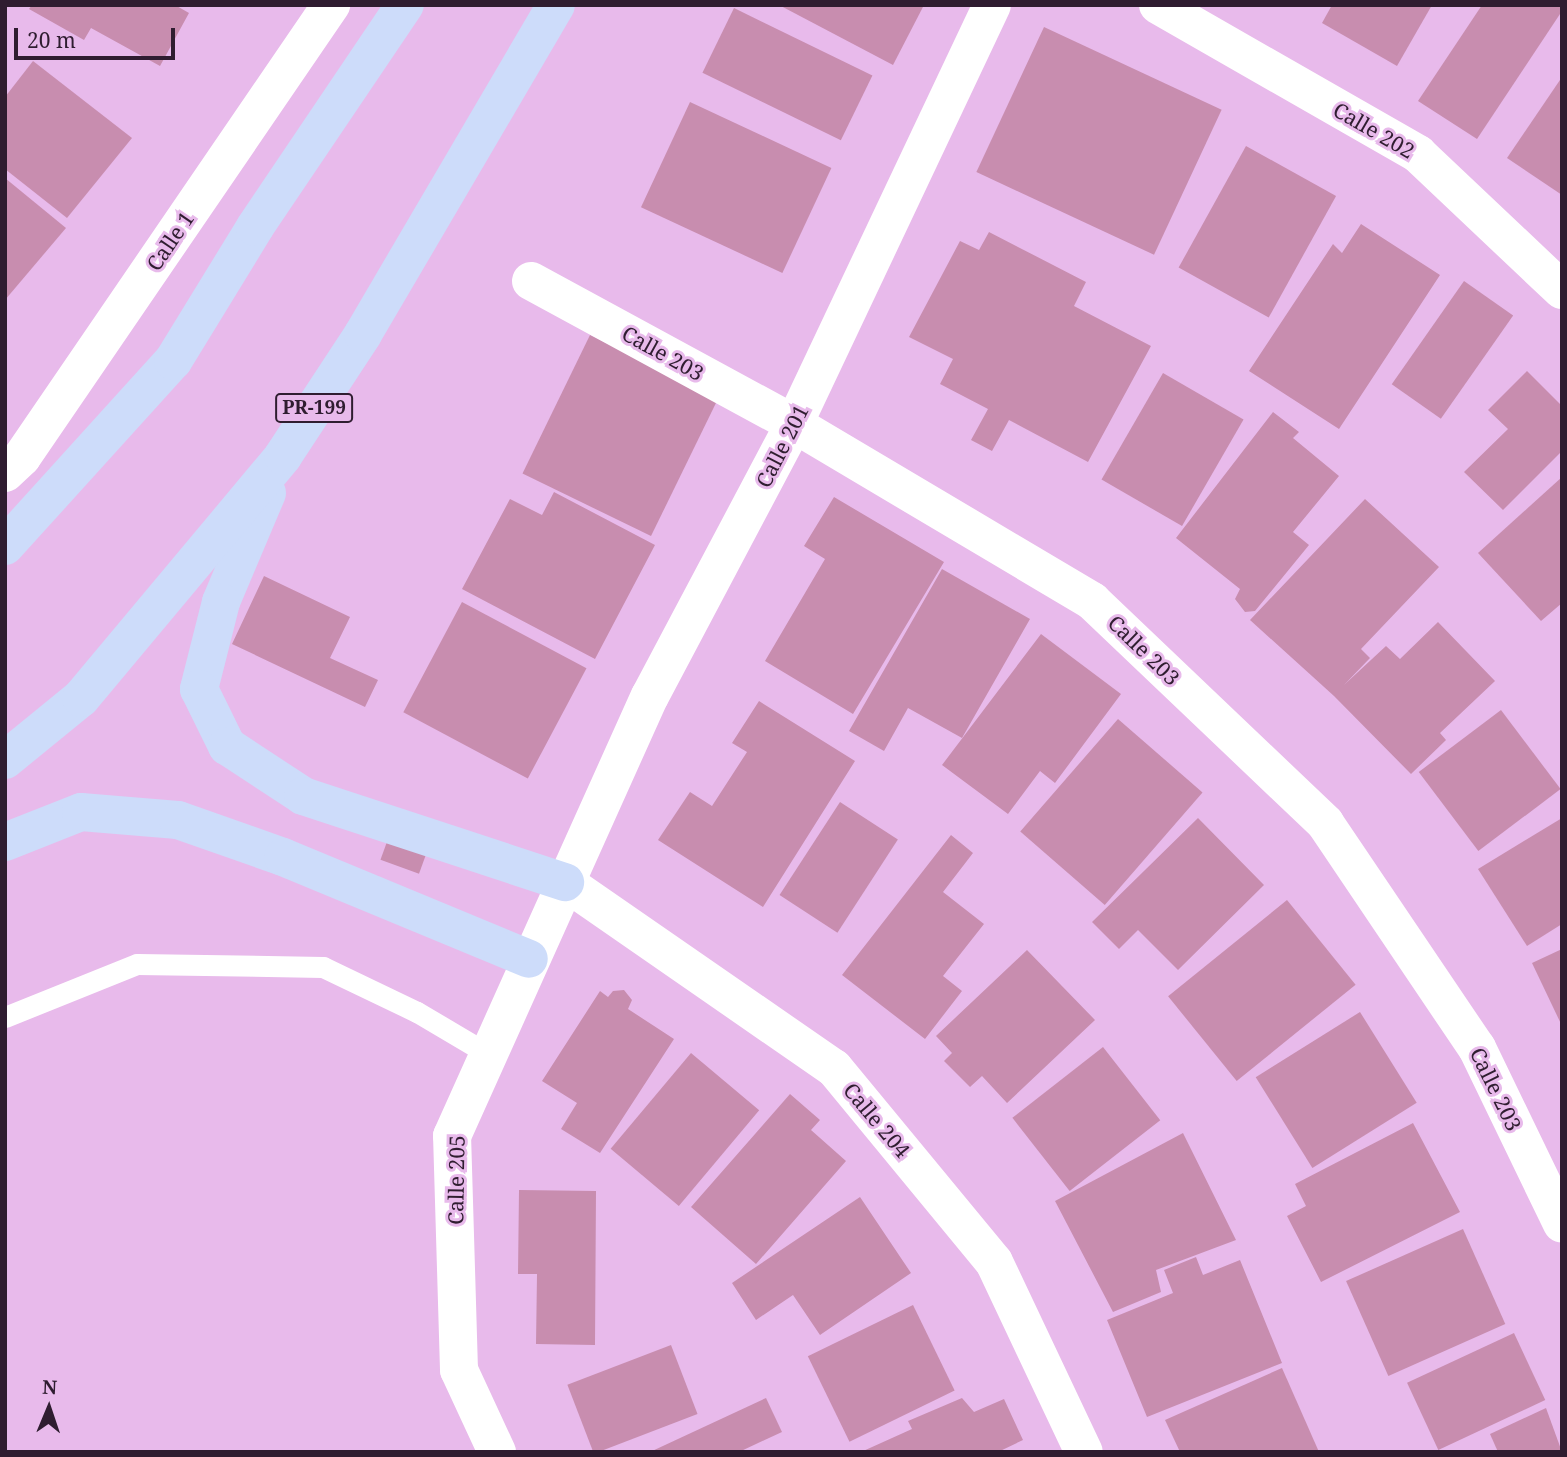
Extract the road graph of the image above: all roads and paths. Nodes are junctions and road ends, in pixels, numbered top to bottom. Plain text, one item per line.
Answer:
1 (331, 5) edge
2 (405, 5) edge
3 (556, 5) edge
4 (992, 5) edge
5 (1158, 5) edge
6 (531, 281) dead end
7 (1562, 290) edge
8 (794, 424) junction
9 (283, 456) junction
10 (5, 473) edge
11 (5, 546) edge
12 (5, 760) edge
13 (5, 842) edge
14 (565, 882) junction
15 (529, 959) junction
16 (5, 1017) edge
17 (488, 1054) junction
18 (1562, 1224) edge
19 (497, 1452) edge
20 (1084, 1452) edge

1 - 10 street, Calle 1
2 - 11 main road
3 - 9 main road, PR-199
4 - 8 street, Calle 201
5 - 7 street, Calle 202
6 - 8 street, Calle 203
8 - 14 street, Calle 201
8 - 18 street, Calle 203
9 - 12 main road, PR-199
9 - 14 main road
13 - 15 main road
14 - 15 street, Calle 205
14 - 20 street, Calle 204
15 - 17 street, Calle 205
16 - 17 lane
17 - 19 street, Calle 205

